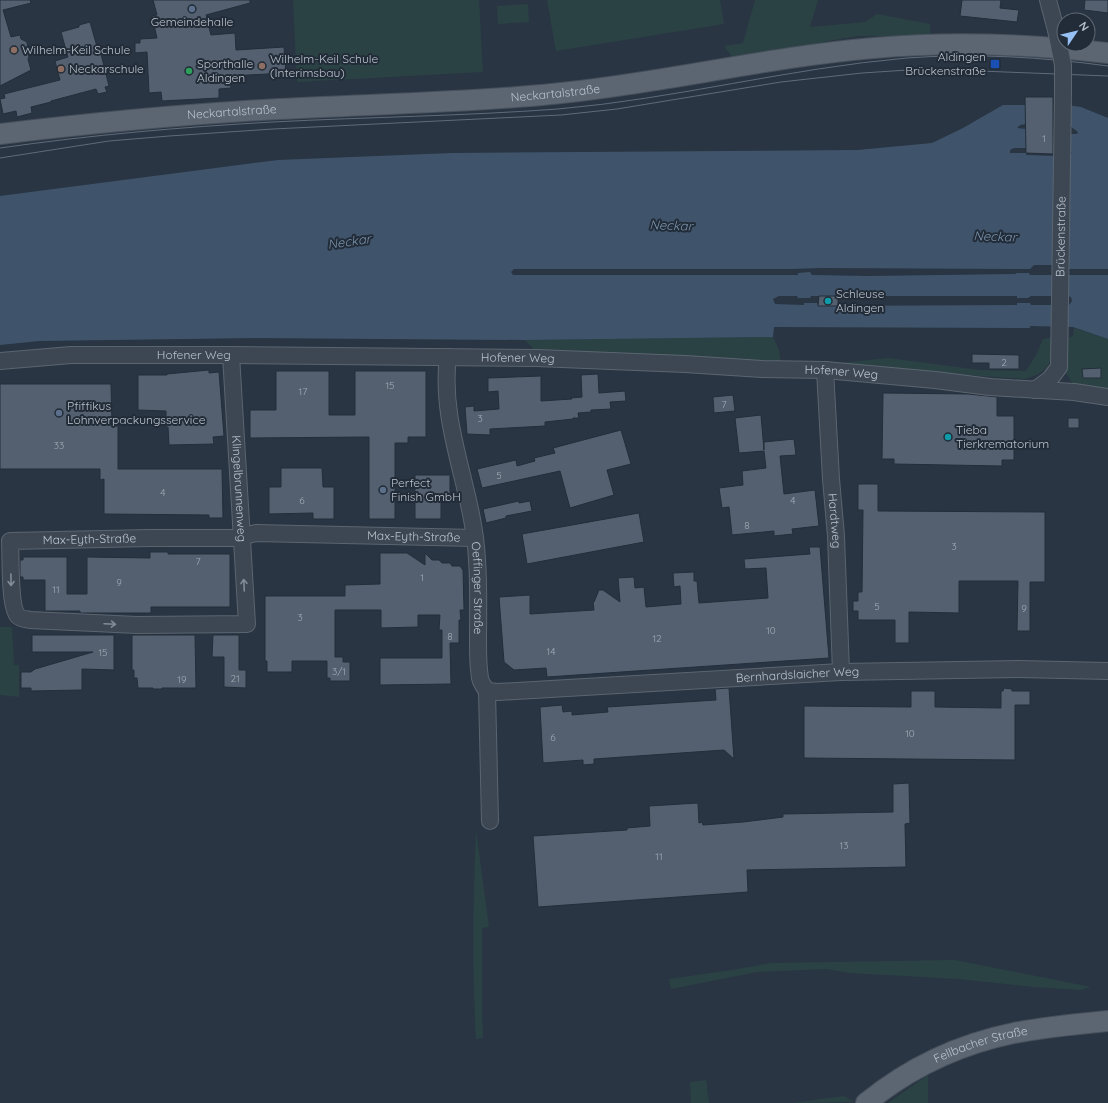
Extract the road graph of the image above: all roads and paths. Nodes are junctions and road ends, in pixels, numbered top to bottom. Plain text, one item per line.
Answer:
1 (1048, 0) edge
2 (1108, 53) edge
3 (0, 134) edge
4 (231, 355) junction
5 (448, 357) junction
6 (0, 361) edge
7 (826, 370) junction
8 (1035, 390) junction
9 (1108, 397) edge
10 (242, 537) junction
11 (475, 538) junction
12 (247, 624) joint
13 (1108, 671) edge
14 (841, 672) junction
15 (488, 691) junction
16 (490, 821) dead end
17 (1108, 1021) edge
18 (866, 1103) edge

1 - 8 street, Brückenstraße, bridge
2 - 3 main road, Neckartalstraße
4 - 5 street, Hofener Weg
4 - 6 street, Hofener Weg
4 - 10 street, Klingelbrunnenweg
5 - 7 street, Hofener Weg
5 - 11 street, Oeffinger Straße
7 - 8 street, Hofener Weg
7 - 14 street, Hardtweg
8 - 9 street
10 - 11 street, Max-Eyth-Straße
12 -> 10 street, Klingelbrunnenweg
10 -> 12 street, Max-Eyth-Straße
11 - 15 street, Oeffinger Straße
13 - 14 street, Bernhardslaicher Weg
14 - 15 street, Bernhardslaicher Weg
15 - 16 street, Oeffinger Straße
17 - 18 main road, Fellbacher Straße

